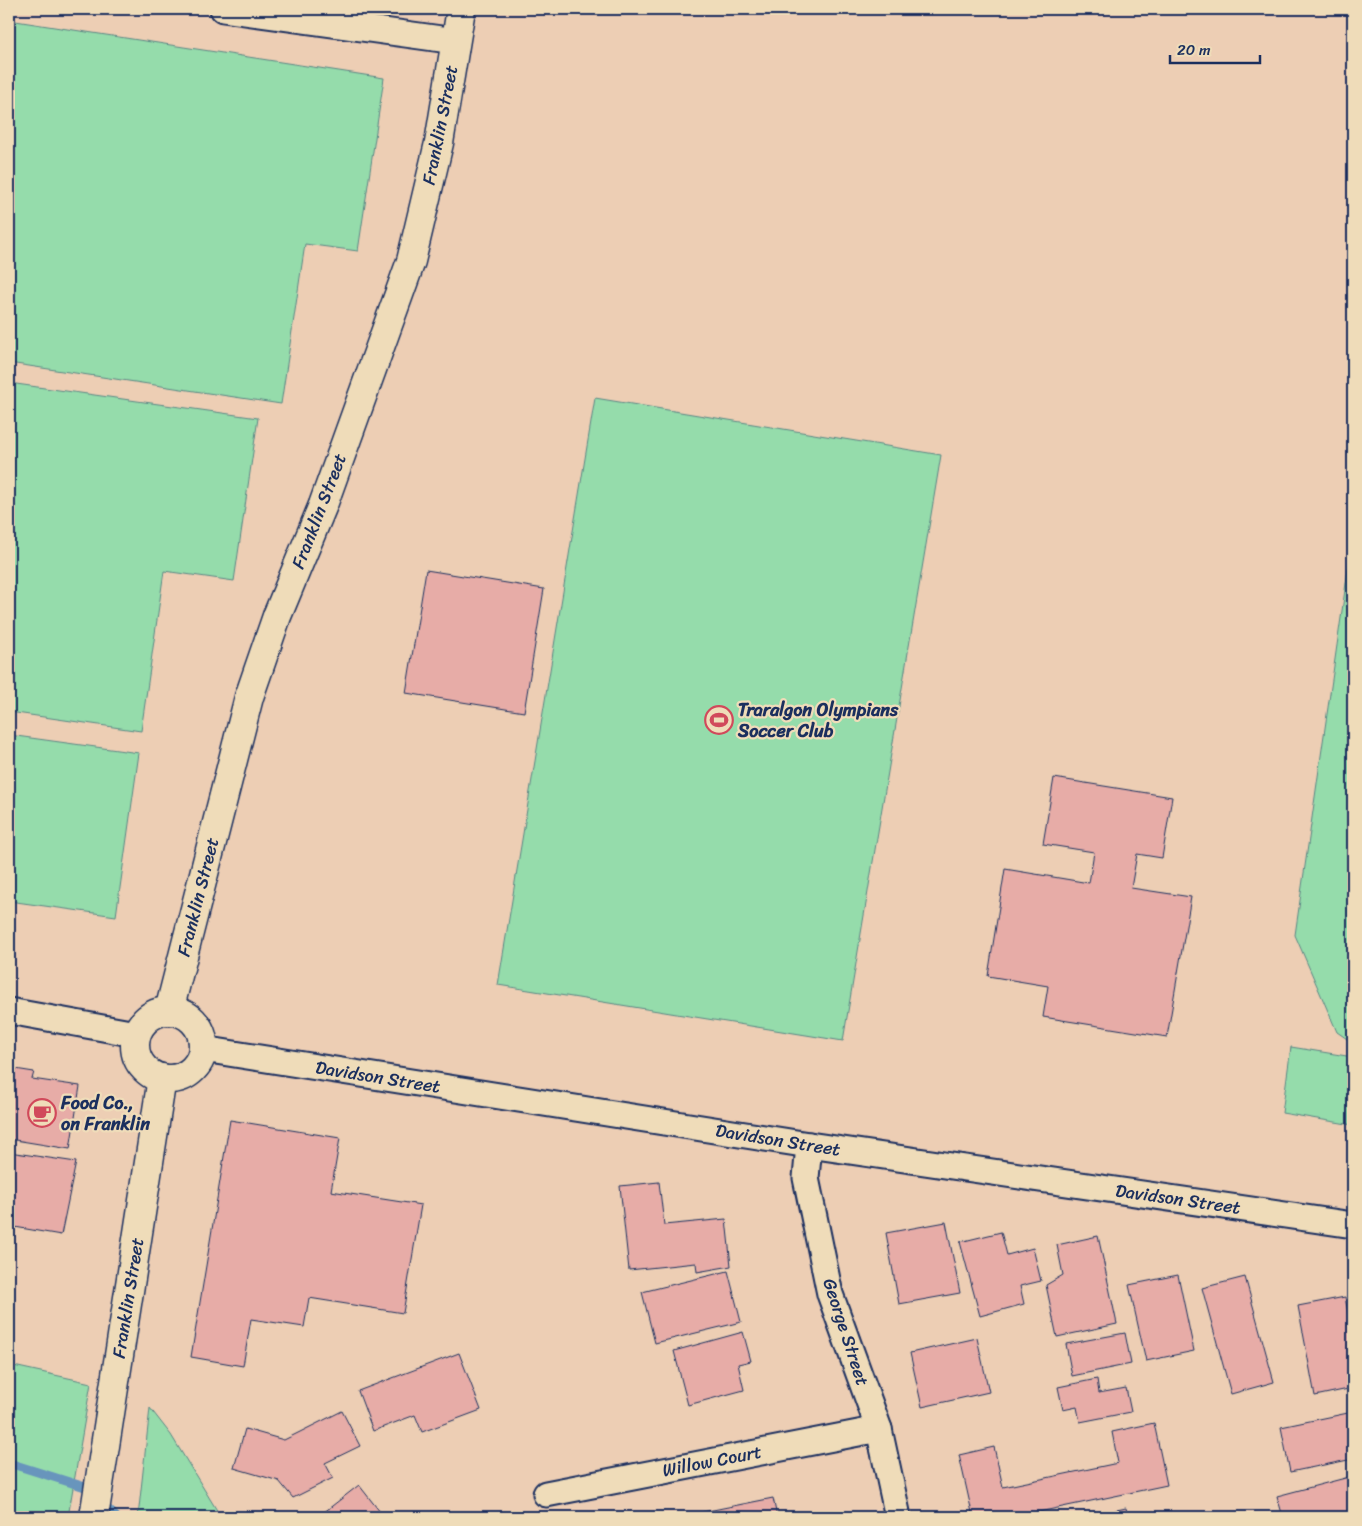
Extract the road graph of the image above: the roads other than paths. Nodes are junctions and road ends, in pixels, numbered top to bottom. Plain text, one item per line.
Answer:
1 (223, 9) edge
2 (461, 9) edge
3 (456, 41) junction
4 (9, 1011) edge
5 (169, 1011) junction
6 (136, 1034) junction
7 (203, 1049) junction
8 (162, 1078) junction
9 (809, 1145) junction
10 (1353, 1225) edge
11 (879, 1429) junction
12 (546, 1494) dead end
13 (94, 1517) edge
14 (898, 1517) edge

1 - 3 street
2 - 3 street, Franklin Street
3 - 5 street, Franklin Street
4 - 6 street
5 - 6 street
5 - 7 street
6 - 8 street
7 - 8 street
7 - 9 street, Davidson Street
8 - 13 street, Franklin Street
9 - 10 street, Davidson Street
9 - 11 street, George Street
11 - 12 street, Willow Court
11 - 14 street, George Street

